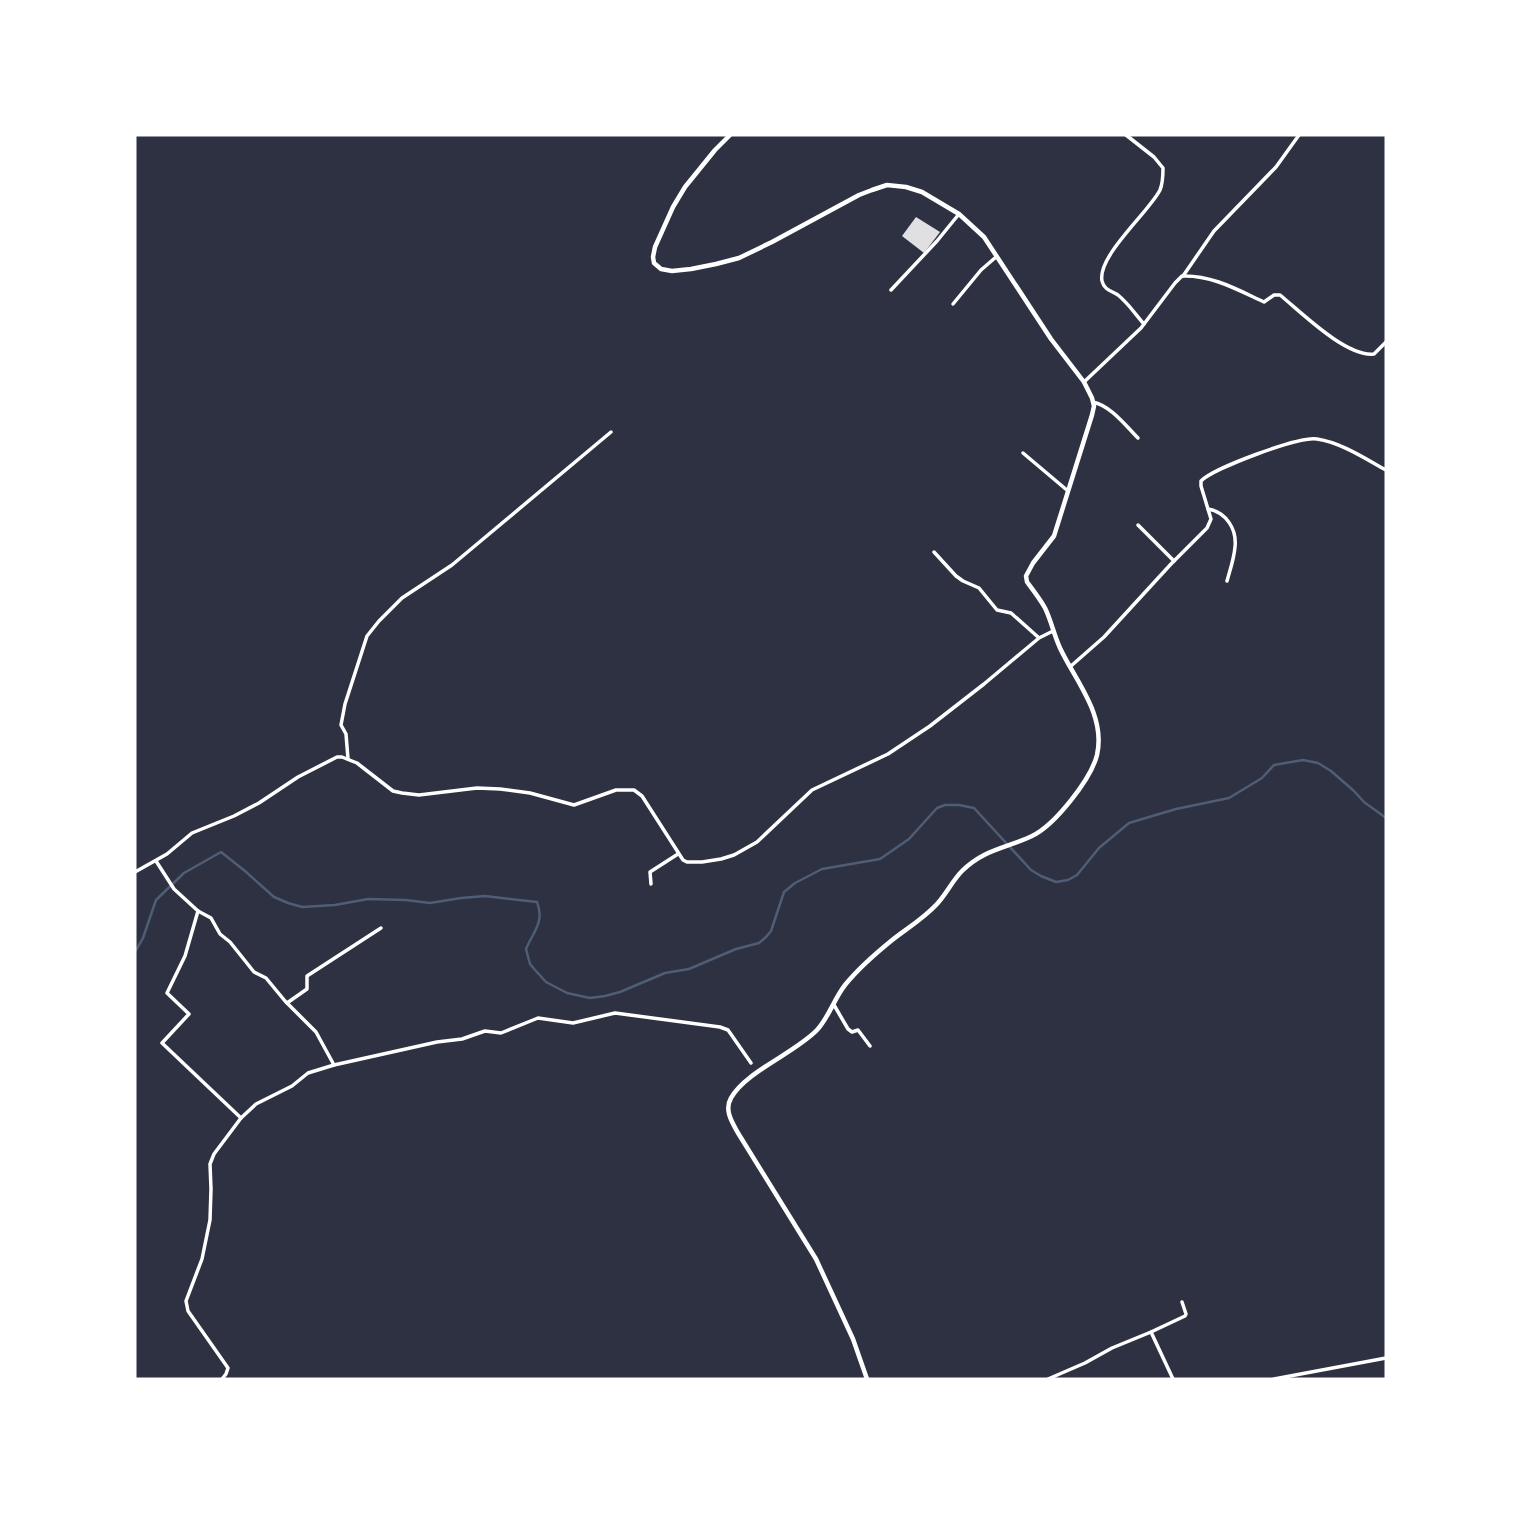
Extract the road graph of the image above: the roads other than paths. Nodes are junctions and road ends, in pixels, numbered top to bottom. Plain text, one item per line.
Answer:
1 (730, 135) edge
2 (1126, 135) edge
3 (1299, 135) edge
4 (959, 214) junction
5 (996, 257) junction
6 (1182, 276) junction
7 (891, 290) dead end
8 (953, 304) dead end
9 (1144, 324) junction
10 (1386, 342) edge
11 (1084, 382) junction
12 (1093, 402) junction
13 (611, 432) dead end
14 (1138, 438) dead end
15 (1023, 453) dead end
16 (1386, 470) edge
17 (1068, 491) junction
18 (1208, 509) junction
19 (1138, 525) dead end
20 (934, 552) dead end
21 (1174, 561) junction
22 (1227, 581) dead end
23 (1053, 631) junction
24 (1039, 638) junction
25 (1070, 666) junction
26 (348, 759) junction
27 (678, 854) junction
28 (156, 861) junction
29 (135, 872) edge
30 (651, 884) dead end
31 (198, 911) junction
32 (382, 928) dead end
33 (287, 1003) junction
34 (834, 1005) junction
35 (870, 1046) dead end
36 (751, 1063) dead end
37 (334, 1065) junction
38 (241, 1118) junction
39 (1182, 1302) dead end
40 (1151, 1332) junction
41 (1386, 1358) edge
42 (222, 1379) edge
43 (867, 1379) edge
44 (1048, 1379) edge
45 (1173, 1379) edge
46 (1274, 1379) edge

1 - 4 street
2 - 9 street
3 - 6 street
4 - 5 street
4 - 7 street
5 - 8 street
5 - 11 street
6 - 9 street
6 - 10 street
9 - 11 street
11 - 12 street
12 - 14 street
12 - 17 street
13 - 26 street
15 - 17 street
16 - 18 street
17 - 23 street
18 - 21 street
18 - 22 street
19 - 21 street
20 - 24 street
21 - 25 street
23 - 24 street
23 - 25 street
24 - 27 street
25 - 34 street
26 - 27 street
26 - 28 street
27 - 30 street
28 - 29 street
28 - 31 street
31 - 33 street
31 - 38 street
32 - 33 street
33 - 37 street
34 - 35 street
34 - 43 street
36 - 37 street
37 - 38 street
38 - 42 street
39 - 40 street
40 - 44 street
40 - 45 street
41 - 46 street

